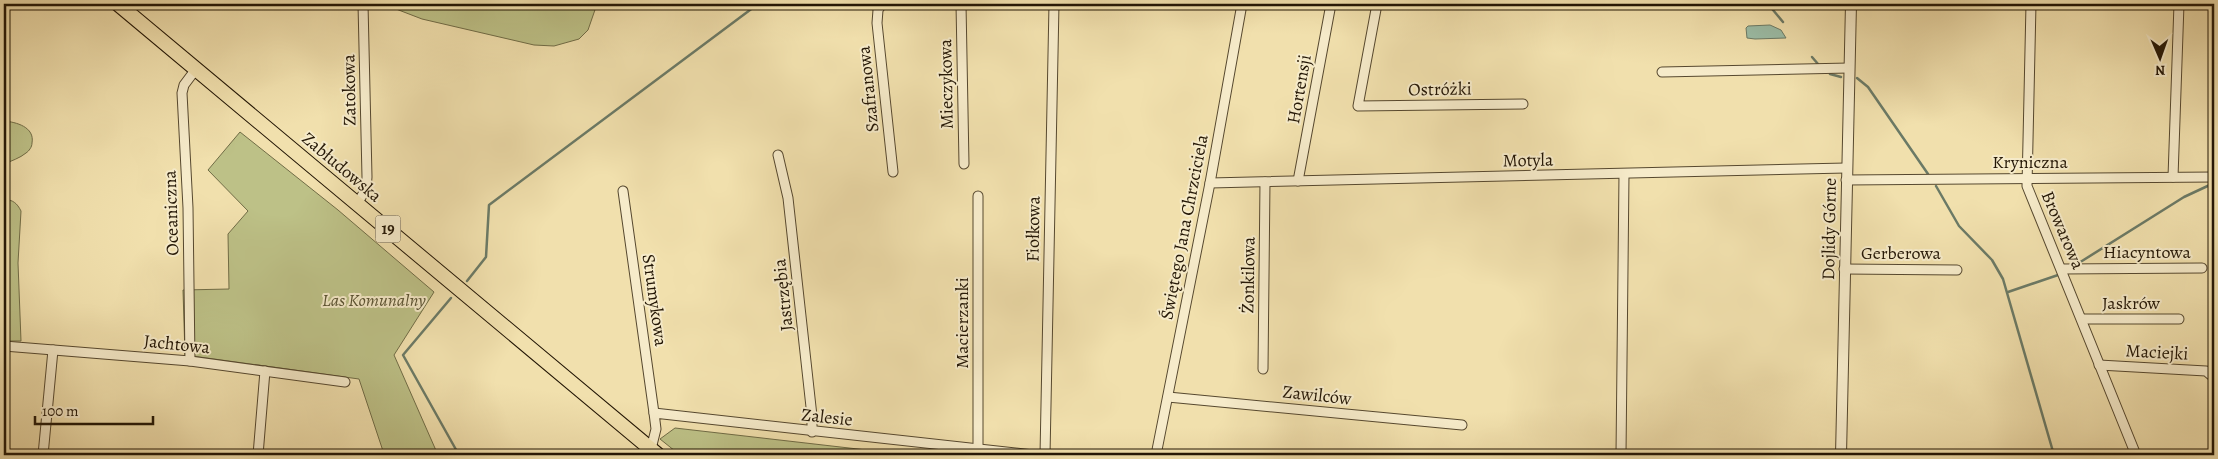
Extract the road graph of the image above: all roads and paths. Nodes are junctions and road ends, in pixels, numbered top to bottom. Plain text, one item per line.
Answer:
1 (118, 4) edge
2 (363, 4) edge
3 (882, 4) edge
4 (961, 4) edge
5 (1054, 4) edge
6 (1242, 4) edge
7 (1331, 4) edge
8 (1376, 4) edge
9 (1851, 4) edge
10 (2030, 4) edge
11 (2179, 4) edge
12 (1849, 68) junction
13 (196, 69) junction
14 (1662, 72) dead end
15 (1523, 104) dead end
16 (778, 155) dead end
17 (964, 164) dead end
18 (1846, 168) junction
19 (893, 172) dead end
20 (1624, 174) junction
21 (2173, 177) junction
22 (2214, 177) edge
23 (2026, 178) junction
24 (1846, 180) junction
25 (1298, 181) junction
26 (1265, 182) junction
27 (1210, 183) junction
28 (623, 191) dead end
29 (978, 196) dead end
30 (357, 204) junction
31 (2202, 268) dead end
32 (1844, 269) junction
33 (2062, 269) junction
34 (1957, 270) dead end
35 (2082, 319) junction
36 (2179, 319) dead end
37 (4, 346) edge
38 (53, 350) junction
39 (190, 361) junction
40 (2099, 365) junction
41 (1263, 369) dead end
42 (265, 371) junction
43 (2212, 376) dead end
44 (346, 382) dead end
45 (1168, 397) junction
46 (654, 413) junction
47 (1462, 425) dead end
48 (812, 432) junction
49 (978, 450) junction
50 (654, 452) edge
51 (43, 455) edge
52 (258, 455) edge
53 (1033, 455) edge
54 (1045, 455) edge
55 (1156, 455) edge
56 (1621, 455) edge
57 (1841, 455) edge
58 (2136, 455) edge

1 - 13 highway, Zabłudowska / 19
2 - 30 street, Zatokowa
3 - 19 street, Szafranowa
4 - 17 street, Mieczykowa
5 - 54 street, Fiołkowa
6 - 27 street, Świętego Jana Chrzciciela
7 - 25 street, Hortensji
8 - 15 street, Ostróżki
9 - 12 street, Dojlidy Górne
10 - 23 street, Browarowa
11 - 21 street
12 - 14 street
12 - 18 street, Dojlidy Górne
13 - 30 highway, Zabłudowska / 19
13 - 39 street, Oceaniczna
16 - 48 street, Jastrzębia
18 - 20 street, Motyla
18 - 24 street, Dojlidy Górne
20 - 25 street, Motyla
20 - 56 street
21 - 22 street, Kryniczna
21 - 23 street, Kryniczna
23 - 24 street, Kryniczna
23 - 33 street, Browarowa
24 - 32 street, Dojlidy Górne
25 - 26 street, Motyla
26 - 27 street, Motyla
26 - 41 street, Żonkilowa
27 - 45 street, Świętego Jana Chrzciciela
28 - 46 street, Strumykowa
29 - 49 street, Macierzanki
30 - 50 highway, Zabłudowska / 19
31 - 33 street, Hiacyntowa
32 - 34 street, Gerberowa
32 - 57 street, Dojlidy Górne
33 - 35 street, Browarowa
35 - 36 street, Jaskrów
35 - 40 street, Browarowa
37 - 38 street, Jachtowa
38 - 39 street, Jachtowa
38 - 51 street
39 - 42 street, Jachtowa
40 - 43 street, Maciejki
40 - 58 street, Browarowa
42 - 44 street, Jachtowa
42 - 52 street
45 - 47 street, Zawilców
45 - 55 street, Świętego Jana Chrzciciela
46 - 48 street, Zalesie
46 - 50 street
48 - 49 street, Zalesie
49 - 53 street, Zalesie

